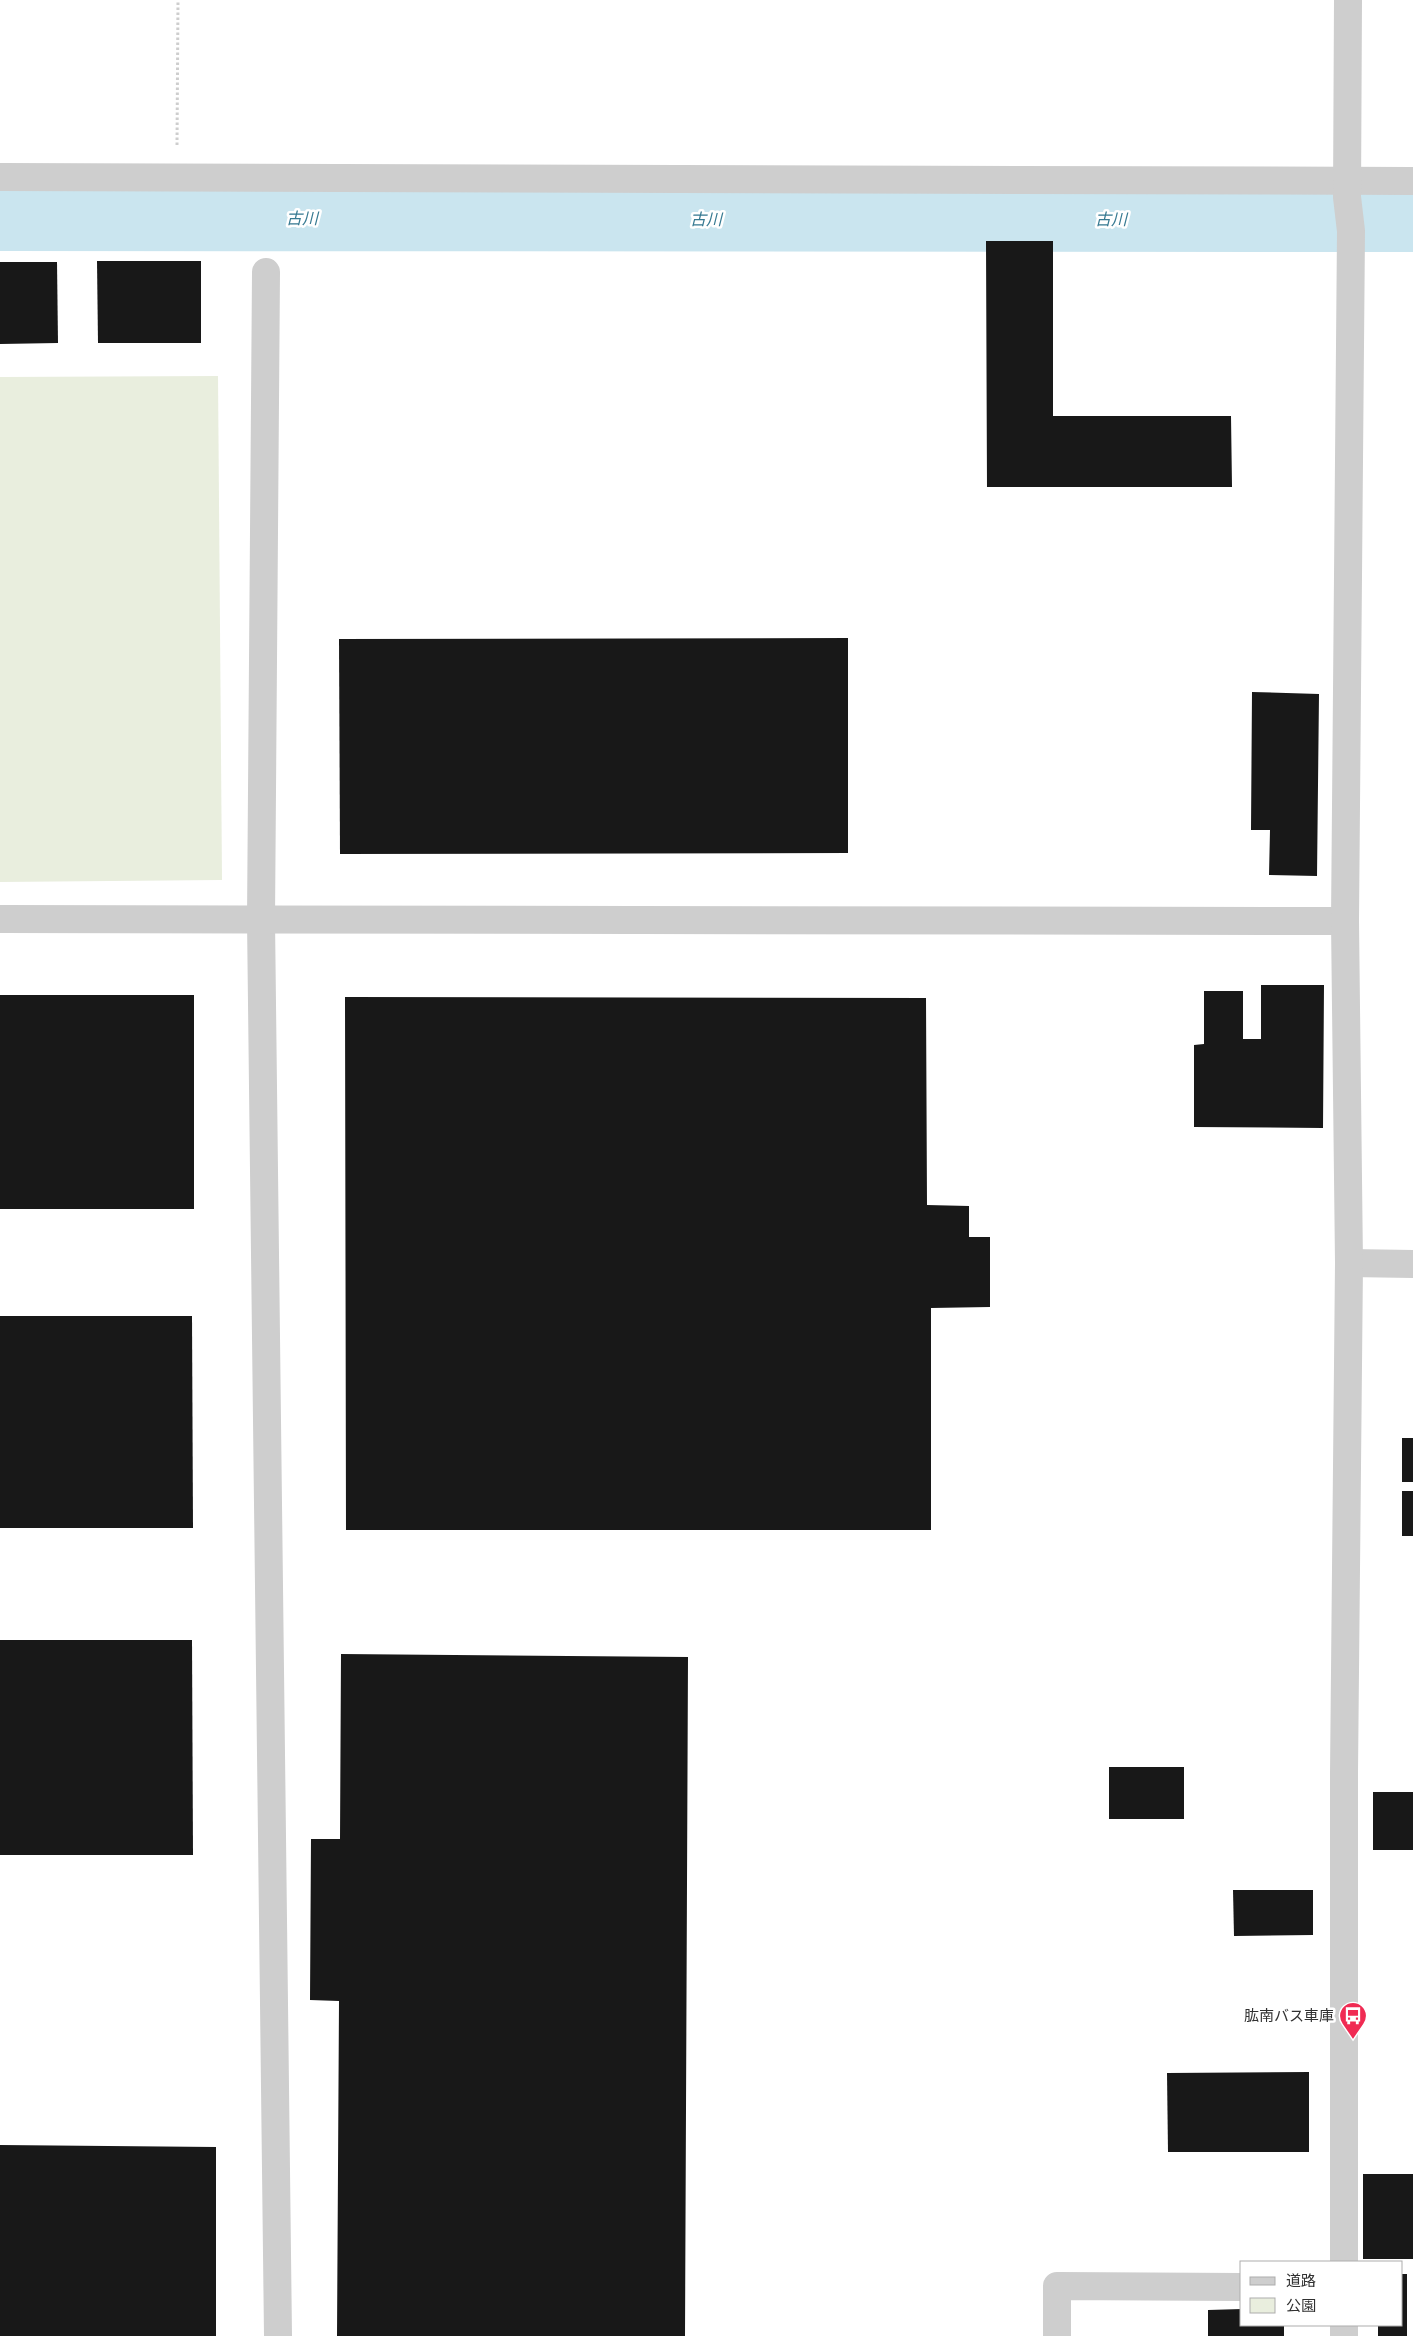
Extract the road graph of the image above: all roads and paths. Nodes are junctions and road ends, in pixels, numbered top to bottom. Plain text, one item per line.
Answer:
1 (178, 0) edge
2 (1348, 0) edge
3 (0, 178) edge
4 (177, 178) junction
5 (1413, 180) edge
6 (1348, 189) junction
7 (266, 272) dead end
8 (0, 919) edge
9 (261, 920) junction
10 (1345, 921) junction
11 (1350, 1263) junction
12 (1413, 1264) edge
13 (1344, 2261) edge
14 (1240, 2287) edge
15 (278, 2336) edge
16 (1057, 2336) edge

1 - 4 path
2 - 6 street
3 - 4 street
4 - 6 street
5 - 6 street
6 - 10 street
7 - 9 street
8 - 9 street
9 - 10 street
9 - 15 street
10 - 11 street
11 - 12 street
11 - 13 street
14 - 16 street

